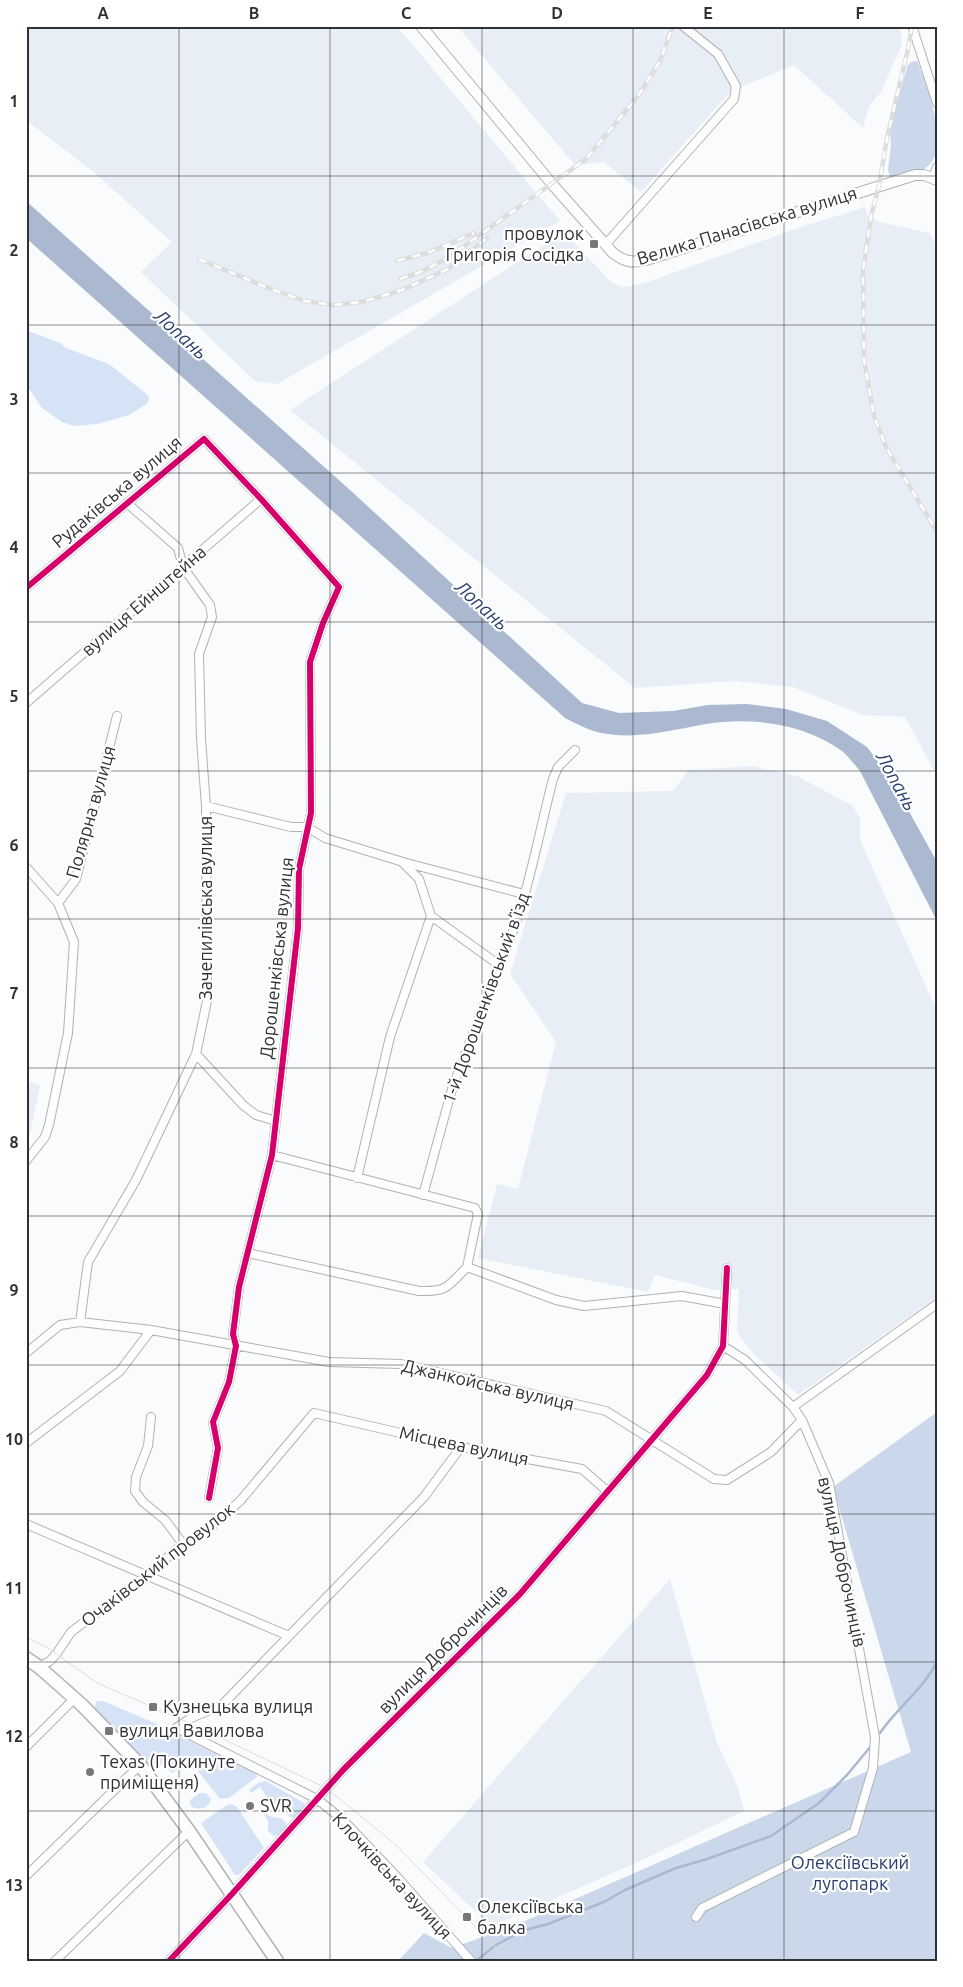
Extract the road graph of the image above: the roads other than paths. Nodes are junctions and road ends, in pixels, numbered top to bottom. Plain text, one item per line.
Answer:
1 (421, 26) edge
2 (912, 26) edge
3 (685, 28) edge
4 (937, 103) edge
5 (937, 167) edge
6 (935, 178) edge
7 (606, 244) junction
8 (204, 440) joint
9 (261, 500) junction
10 (127, 503) junction
11 (183, 567) junction
12 (26, 588) edge
13 (26, 703) edge
14 (117, 716) dead end
15 (575, 750) dead end
16 (206, 806) junction
17 (307, 827) junction
18 (403, 862) junction
19 (26, 867) edge
20 (524, 894) junction
21 (58, 903) junction
22 (431, 916) junction
23 (499, 965) junction
24 (196, 1054) junction
25 (276, 1121) junction
26 (272, 1156) junction
27 (26, 1162) edge
28 (357, 1178) junction
29 (423, 1195) junction
30 (248, 1253) junction
31 (467, 1268) junction
32 (727, 1268) dead end
33 (725, 1304) junction
34 (937, 1304) edge
35 (80, 1322) junction
36 (151, 1330) junction
37 (236, 1346) junction
38 (723, 1346) junction
39 (26, 1353) edge
40 (793, 1407) junction
41 (314, 1414) joint
42 (151, 1416) dead end
43 (802, 1420) junction
44 (651, 1438) junction
45 (26, 1442) edge
46 (461, 1447) junction
47 (607, 1491) junction
48 (209, 1498) dead end
49 (26, 1524) edge
50 (183, 1544) junction
51 (146, 1576) junction
52 (289, 1636) junction
53 (26, 1658) edge
54 (39, 1667) junction
55 (75, 1698) junction
56 (26, 1747) edge
57 (140, 1765) junction
58 (317, 1799) junction
59 (189, 1830) junction
60 (26, 1876) edge
61 (232, 1894) junction
62 (696, 1917) dead end
63 (55, 1961) edge
64 (169, 1961) edge
65 (277, 1961) edge
66 (471, 1961) edge

1 - 7 street, Велика Панасівська вулиця
2 - 4 street
3 - 7 street
5 - 6 street
6 - 7 street, Велика Панасівська вулиця
8 - 9 street, Дорошенківська вулиця
8 - 10 street, Рудаківська вулиця
9 - 11 street, вулиця Ейнштейна
9 - 17 street, Дорошенківська вулиця
10 - 11 street, Зачепилівська вулиця
10 - 12 street, Рудаківська вулиця
11 - 13 street, вулиця Ейнштейна
11 - 16 street, Зачепилівська вулиця
14 - 21 street, Полярна вулиця
15 - 20 street, 1-й Дорошенківський в’їзд
16 - 17 street
16 - 24 street, Зачепилівська вулиця
17 - 18 street
17 - 25 street, Дорошенківська вулиця
18 - 20 street
18 - 22 street
19 - 21 street
20 - 23 street, 1-й Дорошенківський в’їзд
21 - 27 street
22 - 23 street
22 - 28 street
23 - 29 street, 1-й Дорошенківський в’їзд
24 - 25 street
24 - 35 street, Зачепилівська вулиця
25 - 26 street, Дорошенківська вулиця
26 - 28 street
26 - 30 street, Дорошенківська вулиця
28 - 29 street
29 - 31 street
30 - 31 street
30 - 37 street, Дорошенківська вулиця
31 - 33 street
32 - 33 street
33 - 38 street
34 - 40 street
35 - 36 street, Джанкойська вулиця
35 - 39 street, Джанкойська вулиця
36 - 37 street, Джанкойська вулиця
36 - 45 street
37 - 44 street, Джанкойська вулиця
37 - 48 street, Дорошенківська вулиця
38 - 40 street, вулиця Доброчинців
38 - 44 street, вулиця Доброчинців
40 - 43 street, вулиця Доброчинців
41 - 46 street, Місцева вулиця
41 - 50 street, Очаківський провулок
42 - 50 street
43 - 44 street, Джанкойська вулиця
43 - 62 street, вулиця Доброчинців
44 - 47 street, вулиця Доброчинців
46 - 47 street, Місцева вулиця
46 - 52 street
47 - 58 street, вулиця Доброчинців
49 - 51 street
50 - 51 street, Очаківський провулок
51 - 52 street
51 - 54 street, Очаківський провулок
52 - 58 street, Клочківська вулиця
53 - 54 main road
54 - 55 main road
55 - 56 street
55 - 57 main road
57 - 59 main road
57 - 60 street
58 - 61 street, вулиця Доброчинців
58 - 66 street, Клочківська вулиця
59 - 61 main road
59 - 63 street
61 - 64 street, вулиця Доброчинців
61 - 65 main road

